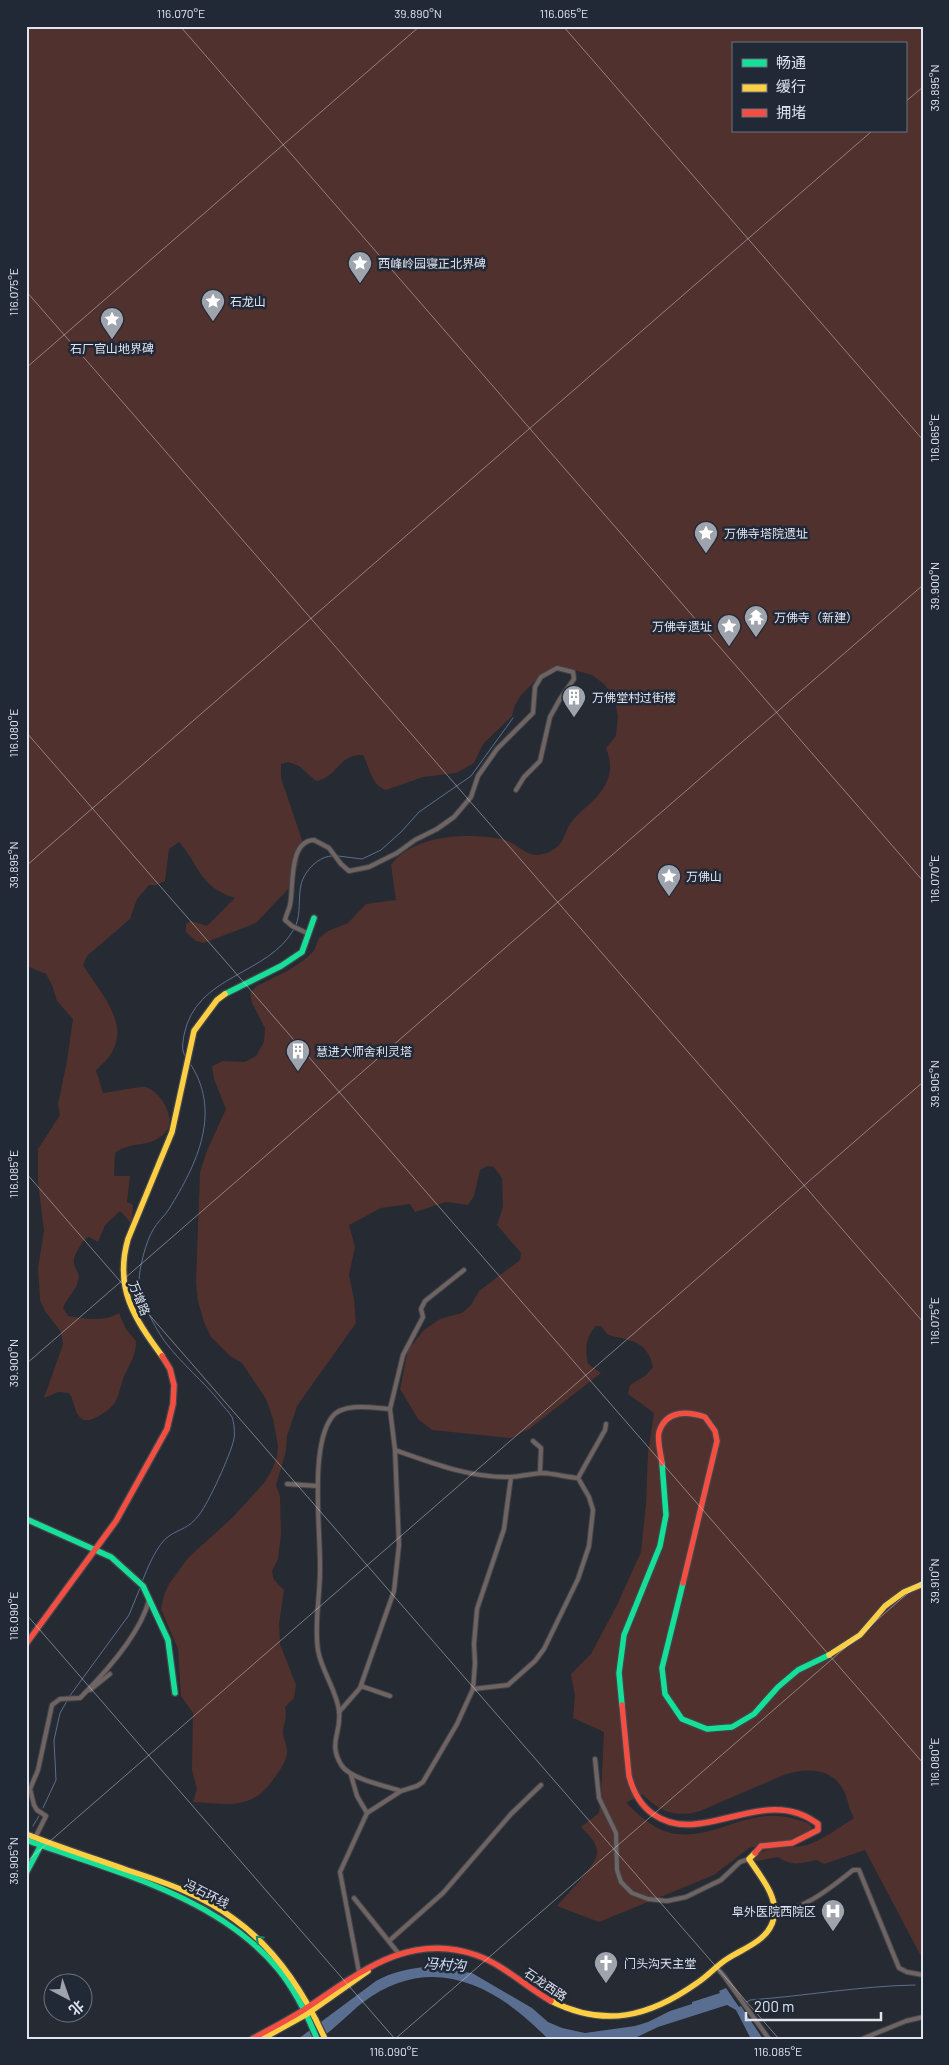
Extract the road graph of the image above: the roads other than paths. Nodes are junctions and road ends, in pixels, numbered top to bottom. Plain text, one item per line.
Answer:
1 (516, 790) dead end
2 (314, 918) dead end
3 (309, 934) junction
4 (464, 1270) dead end
5 (390, 1409) junction
6 (606, 1424) dead end
7 (533, 1441) dead end
8 (395, 1450) junction
9 (540, 1474) junction
10 (511, 1477) junction
11 (578, 1478) junction
12 (287, 1484) dead end
13 (318, 1486) junction
14 (26, 1519) edge
15 (95, 1550) junction
16 (923, 1584) edge
17 (148, 1595) junction
18 (26, 1644) edge
19 (110, 1674) dead end
20 (361, 1686) junction
21 (473, 1689) junction
22 (85, 1693) junction
23 (175, 1693) dead end
24 (390, 1696) dead end
25 (339, 1712) junction
26 (595, 1759) dead end
27 (351, 1775) junction
28 (541, 1785) dead end
29 (401, 1791) junction
30 (367, 1813) junction
31 (26, 1834) edge
32 (35, 1838) junction
33 (26, 1840) edge
34 (41, 1845) junction
35 (748, 1859) junction
36 (26, 1873) edge
37 (354, 1898) dead end
38 (764, 1911) dead end
39 (774, 1912) junction
40 (389, 1941) junction
41 (399, 1954) junction
42 (380, 1962) junction
43 (716, 1968) junction
44 (359, 1972) junction
45 (923, 1975) edge
46 (308, 2010) junction
47 (923, 2017) edge
48 (252, 2039) edge
49 (262, 2039) edge
50 (317, 2039) edge
51 (325, 2039) edge
52 (768, 2039) edge
53 (862, 2039) edge

1 - 3 street
2 - 3 street, 万增路
3 - 15 street, 万增路
4 - 5 street
5 - 8 street
5 - 13 street
6 - 11 street
7 - 9 street
8 - 10 street
8 - 20 street
9 - 10 street
9 - 11 street
10 - 21 street
11 - 21 street
12 - 13 street
13 - 25 street
14 - 15 street
15 - 17 street
15 - 18 street, 万增路
16 - 35 street
17 - 22 street
17 - 23 street
19 - 22 street
20 - 24 street
20 - 25 street
21 - 29 street
22 - 32 street
25 - 27 street
26 - 35 street
27 - 29 street
27 - 30 street
28 - 40 street
29 - 30 street
30 - 44 street
31 - 32 street, 冯石环线
46 -> 32 street, 冯石环线
33 - 34 street, 冯石环线
34 - 36 street
34 - 46 street, 冯石环线
35 - 39 street
37 - 40 street
38 - 39 street
39 - 43 street, 石龙西路
39 - 45 street
40 - 41 street
41 - 42 street, 石龙西路
41 - 43 street, 石龙西路
42 - 44 street, 石龙西路
42 - 46 street, 石龙西路
43 - 52 street
44 - 46 street, 石龙西路
46 - 48 street, 石龙西路
46 - 49 street, 石龙西路
46 - 50 street, 冯石环线
46 - 51 street, 冯石环线
47 - 53 street

